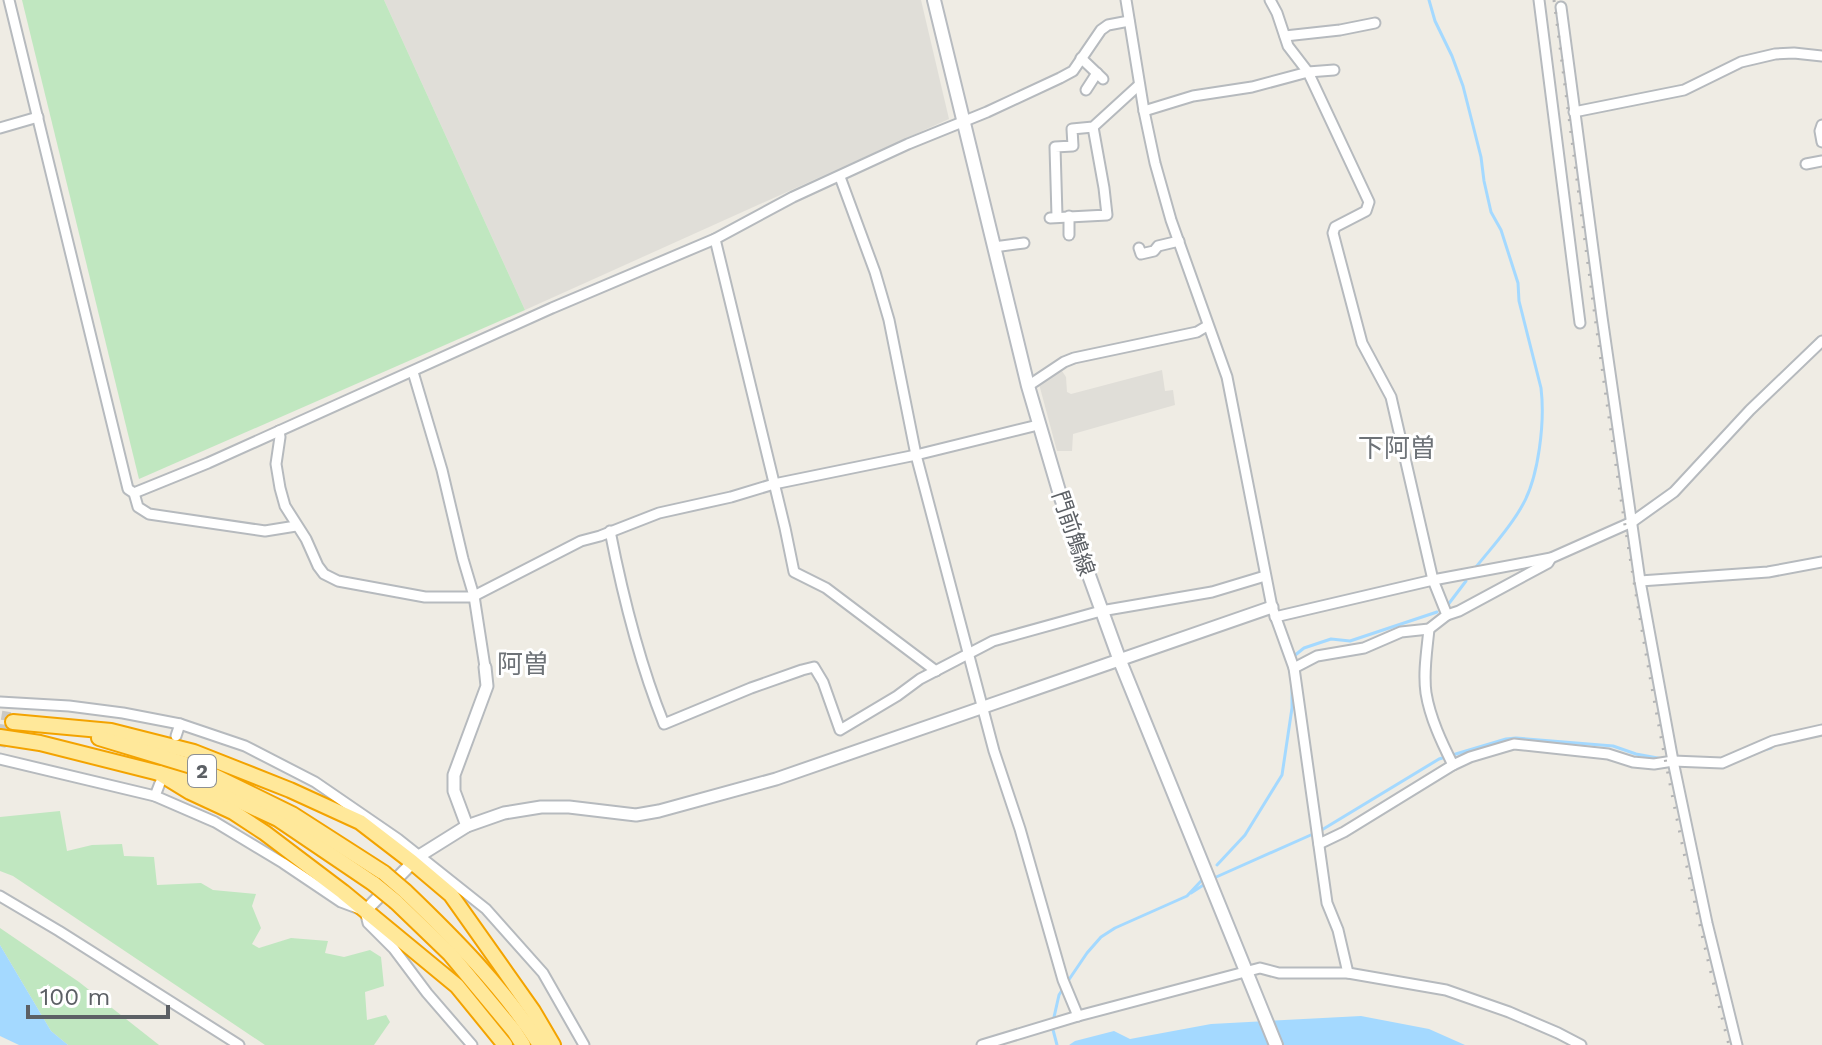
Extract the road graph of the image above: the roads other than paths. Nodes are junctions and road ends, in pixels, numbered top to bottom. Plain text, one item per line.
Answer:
1 (9, 0) edge
2 (934, 0) edge
3 (1126, 0) edge
4 (1270, 0) edge
5 (1539, 0) edge
6 (1561, 7) dead end
7 (1129, 21) junction
8 (1375, 23) dead end
9 (1285, 36) junction
10 (1822, 56) edge
11 (1081, 58) junction
12 (1334, 70) dead end
13 (1308, 72) junction
14 (1139, 85) junction
15 (1086, 90) dead end
16 (1144, 111) junction
17 (1574, 112) junction
18 (38, 117) junction
19 (964, 121) junction
20 (1822, 125) edge
21 (1093, 127) junction
22 (0, 128) edge
23 (1822, 142) edge
24 (1822, 161) edge
25 (1806, 164) dead end
26 (840, 177) junction
27 (1069, 216) junction
28 (1069, 235) dead end
29 (715, 239) junction
30 (1179, 241) junction
31 (1024, 243) dead end
32 (994, 247) junction
33 (1139, 248) dead end
34 (1580, 323) dead end
35 (1207, 326) junction
36 (1822, 341) edge
37 (413, 372) junction
38 (1028, 386) junction
39 (1038, 425) junction
40 (279, 431) junction
41 (916, 455) junction
42 (774, 484) junction
43 (134, 493) junction
44 (1632, 522) junction
45 (296, 526) junction
46 (610, 531) junction
47 (1551, 558) junction
48 (1822, 562) edge
49 (1265, 576) junction
50 (1433, 580) junction
51 (1640, 581) junction
52 (474, 597) junction
53 (1101, 611) junction
54 (1274, 612) junction
55 (1447, 615) junction
56 (1429, 629) junction
57 (967, 653) junction
58 (1120, 661) junction
59 (485, 667) joint
60 (1294, 668) junction
61 (936, 671) junction
62 (982, 709) junction
63 (6, 711) edge
64 (180, 724) junction
65 (1822, 730) edge
66 (176, 736) dead end
67 (0, 737) edge
68 (1, 747) edge
69 (0, 756) edge
70 (1673, 761) junction
71 (1453, 765) junction
72 (159, 778) junction
73 (155, 796) junction
74 (467, 826) junction
75 (1319, 844) junction
76 (416, 859) junction
77 (379, 878) junction
78 (0, 896) edge
79 (400, 896) junction
80 (365, 911) junction
81 (1348, 973) junction
82 (1247, 974) junction
83 (1078, 1016) junction
84 (239, 1045) edge
85 (472, 1045) edge
86 (505, 1045) edge
87 (523, 1045) edge
88 (540, 1045) edge
89 (553, 1045) edge
90 (584, 1045) edge
91 (982, 1045) edge
92 (1276, 1045) edge
93 (1581, 1045) edge
94 (1737, 1045) edge

1 - 18 street
2 - 19 main road, 門前鵤線
3 - 7 street
4 - 9 street
5 - 34 street
6 - 17 street
7 - 11 street
7 - 14 street
8 - 9 street
9 - 13 street
10 - 17 street
11 - 15 street
11 - 19 street
12 - 13 street
13 - 16 street
13 - 50 street
14 - 16 street
14 - 21 street
16 - 30 street
17 - 44 street
18 - 22 street
18 - 43 street
19 - 26 street
19 - 32 main road, 門前鵤線
20 - 23 street
21 - 27 street
21 - 27 street
24 - 25 street
26 - 29 street
26 - 41 street
27 - 28 street
29 - 37 street
29 - 42 street
30 - 33 street
30 - 35 street
31 - 32 street
32 - 38 main road, 門前鵤線
35 - 38 street
35 - 49 street
36 - 44 street
37 - 40 street
37 - 52 street
38 - 39 main road, 門前鵤線
39 - 41 street
39 - 53 main road, 門前鵤線
40 - 43 street
40 - 45 street
41 - 42 street
41 - 57 street
42 - 46 street
42 - 61 street
43 - 45 street
44 - 47 street
44 - 51 street
45 - 52 street
46 - 52 street
46 - 61 street
47 - 50 street
47 - 55 street
48 - 51 street
49 - 53 street
49 - 54 street
50 - 54 street
50 - 55 street
51 - 70 street
52 - 59 street
53 - 57 street
53 - 58 main road, 門前鵤線
54 - 58 street
54 - 60 street
55 - 56 street
56 - 60 street
56 - 71 street
57 - 61 street
57 - 62 street
58 - 62 street
58 - 82 main road, 門前鵤線
59 - 74 street
60 - 75 street
62 - 74 street
62 - 83 street
63 - 64 street
63 - 76 highway
63 - 77 highway, 2
64 - 66 street
64 - 76 street
65 - 70 street
67 - 72 highway, 2
68 - 69 street
69 - 73 street
70 - 71 street
70 - 94 street
71 - 75 street
72 - 73 street
72 - 77 highway, 2
72 - 80 highway
73 - 80 street
74 - 76 street
75 - 81 street
76 - 80 street
76 - 89 highway
76 - 90 street
77 - 79 highway, 2, bridge
78 - 84 street
79 - 87 highway, 2
79 - 88 highway, 2
80 - 85 street
80 - 86 highway
81 - 82 street
81 - 93 street
82 - 83 street
82 - 92 main road, 門前鵤線
83 - 91 street

